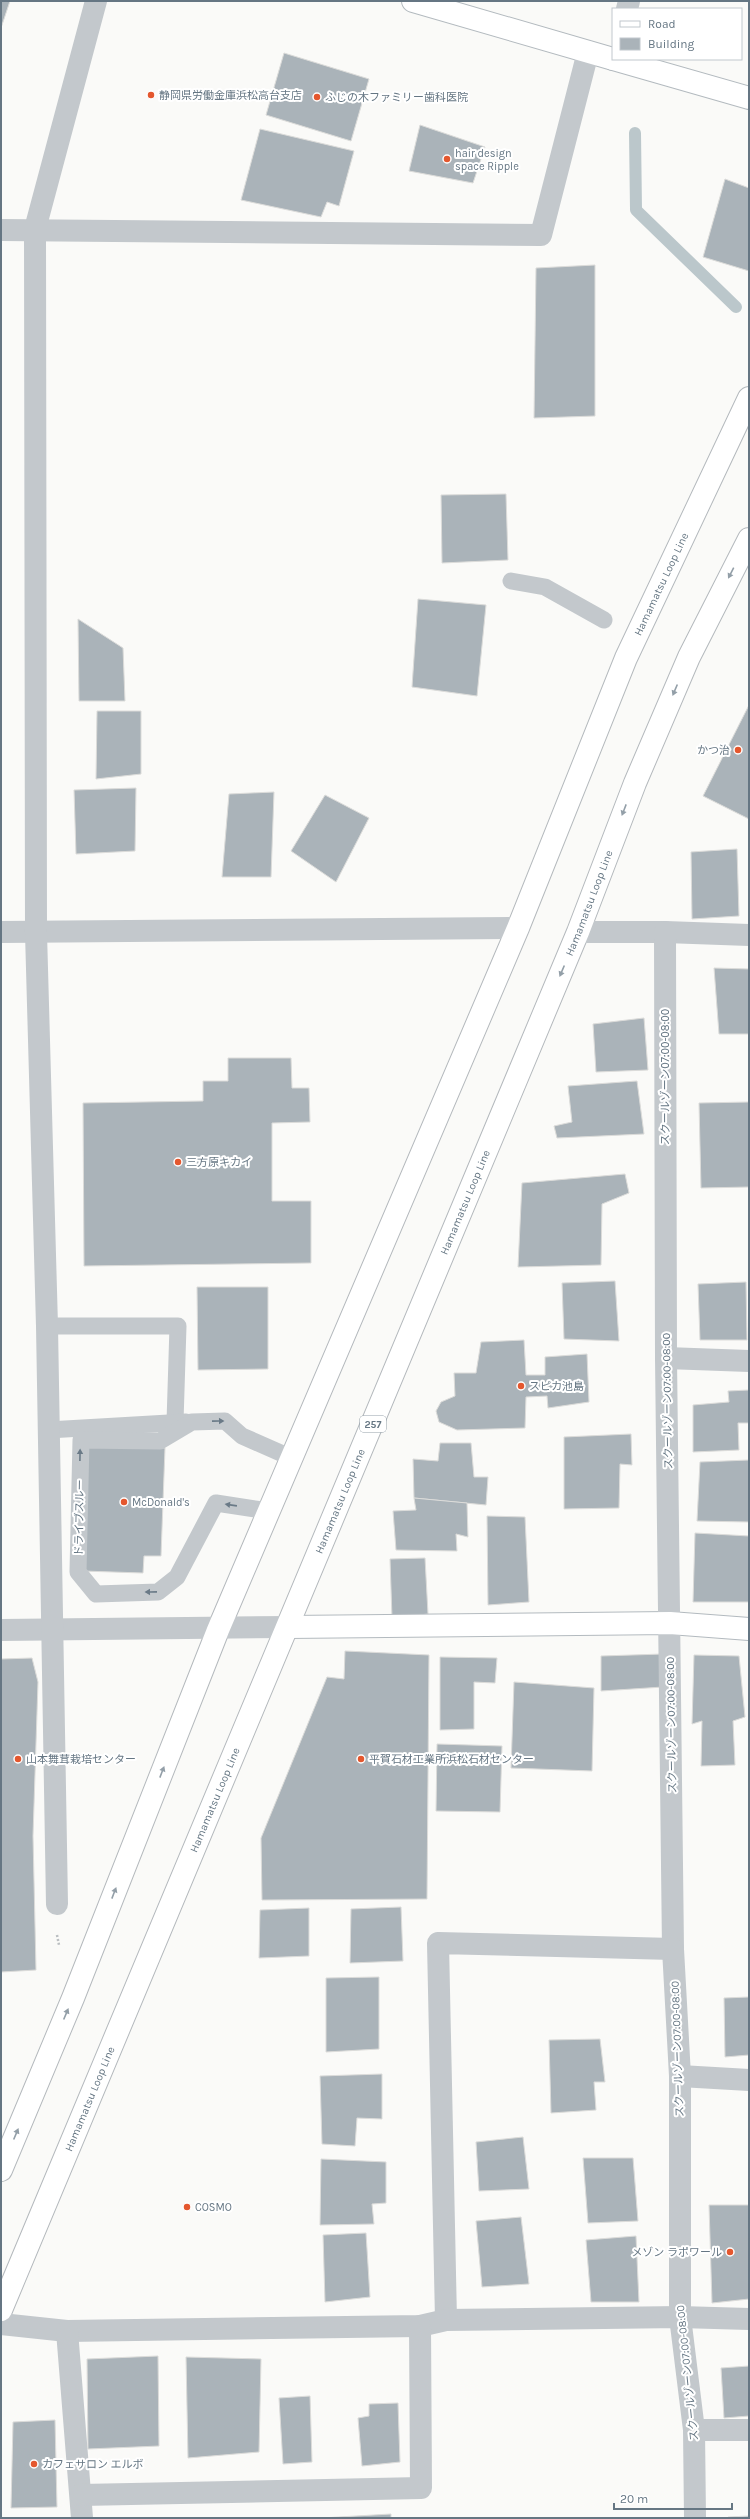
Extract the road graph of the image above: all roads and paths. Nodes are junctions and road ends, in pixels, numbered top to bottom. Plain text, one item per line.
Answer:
1 (96, 1) edge
2 (413, 1) edge
3 (588, 52) junction
4 (612, 56) edge
5 (625, 60) edge
6 (749, 98) edge
7 (35, 229) junction
8 (1, 230) edge
9 (749, 398) edge
10 (749, 539) edge
11 (511, 581) dead end
12 (604, 620) dead end
13 (518, 928) junction
14 (1, 932) edge
15 (578, 932) junction
16 (665, 932) junction
17 (36, 933) junction
18 (749, 935) edge
19 (47, 1326) junction
20 (666, 1358) junction
21 (749, 1361) edge
22 (175, 1422) junction
23 (192, 1422) junction
24 (48, 1430) junction
25 (292, 1458) junction
26 (270, 1511) junction
27 (670, 1622) junction
28 (288, 1627) junction
29 (749, 1629) edge
30 (1, 1630) edge
31 (51, 1630) junction
32 (218, 1630) junction
33 (57, 1904) dead end
34 (673, 1949) junction
35 (680, 2076) junction
36 (749, 2080) edge
37 (1, 2170) edge
38 (1, 2310) edge
39 (680, 2317) junction
40 (749, 2319) edge
41 (446, 2320) junction
42 (1, 2324) edge
43 (420, 2326) junction
44 (67, 2331) junction
45 (694, 2430) junction
46 (749, 2430) edge
47 (81, 2495) junction
48 (82, 2518) edge
49 (695, 2518) edge

1 - 7 street
2 - 3 main road
3 - 4 main road
3 - 7 street
5 - 6 main road
7 - 8 street
7 - 17 street
9 - 13 main road, Hamamatsu Loop Line
10 -> 15 main road, Hamamatsu Loop Line / 257
11 - 12 lane
13 - 17 street
13 - 25 main road, Hamamatsu Loop Line
14 - 17 street
15 - 16 street
15 -> 28 main road, Hamamatsu Loop Line / 257
16 - 18 street
16 - 20 street, スクールゾーン07:00-08:00
17 - 19 street
19 - 22 lane
19 - 24 street
20 - 21 street
20 - 27 street, スクールゾーン07:00-08:00
22 - 23 lane
22 - 24 lane
23 -> 25 lane, ドライブスルー
26 -> 23 lane, ドライブスルー
24 - 31 street
25 - 26 main road, Hamamatsu Loop Line
26 - 32 main road, Hamamatsu Loop Line
27 - 28 main road
27 - 29 main road
27 - 34 street, スクールゾーン07:00-08:00
28 - 32 street
28 - 38 main road, Hamamatsu Loop Line / 257
30 - 31 street
31 - 32 street
31 - 33 street
37 -> 32 main road, Hamamatsu Loop Line
34 - 35 street, スクールゾーン07:00-08:00
34 - 41 street
35 - 36 street
35 - 39 street, スクールゾーン07:00-08:00
39 - 40 street
39 - 41 street
39 - 45 street, スクールゾーン07:00-08:00
41 - 43 street
42 - 44 street
43 - 44 street
43 - 47 street
44 - 47 street
45 - 46 street
45 - 49 street, スクールゾーン07:00-08:00
47 - 48 street

